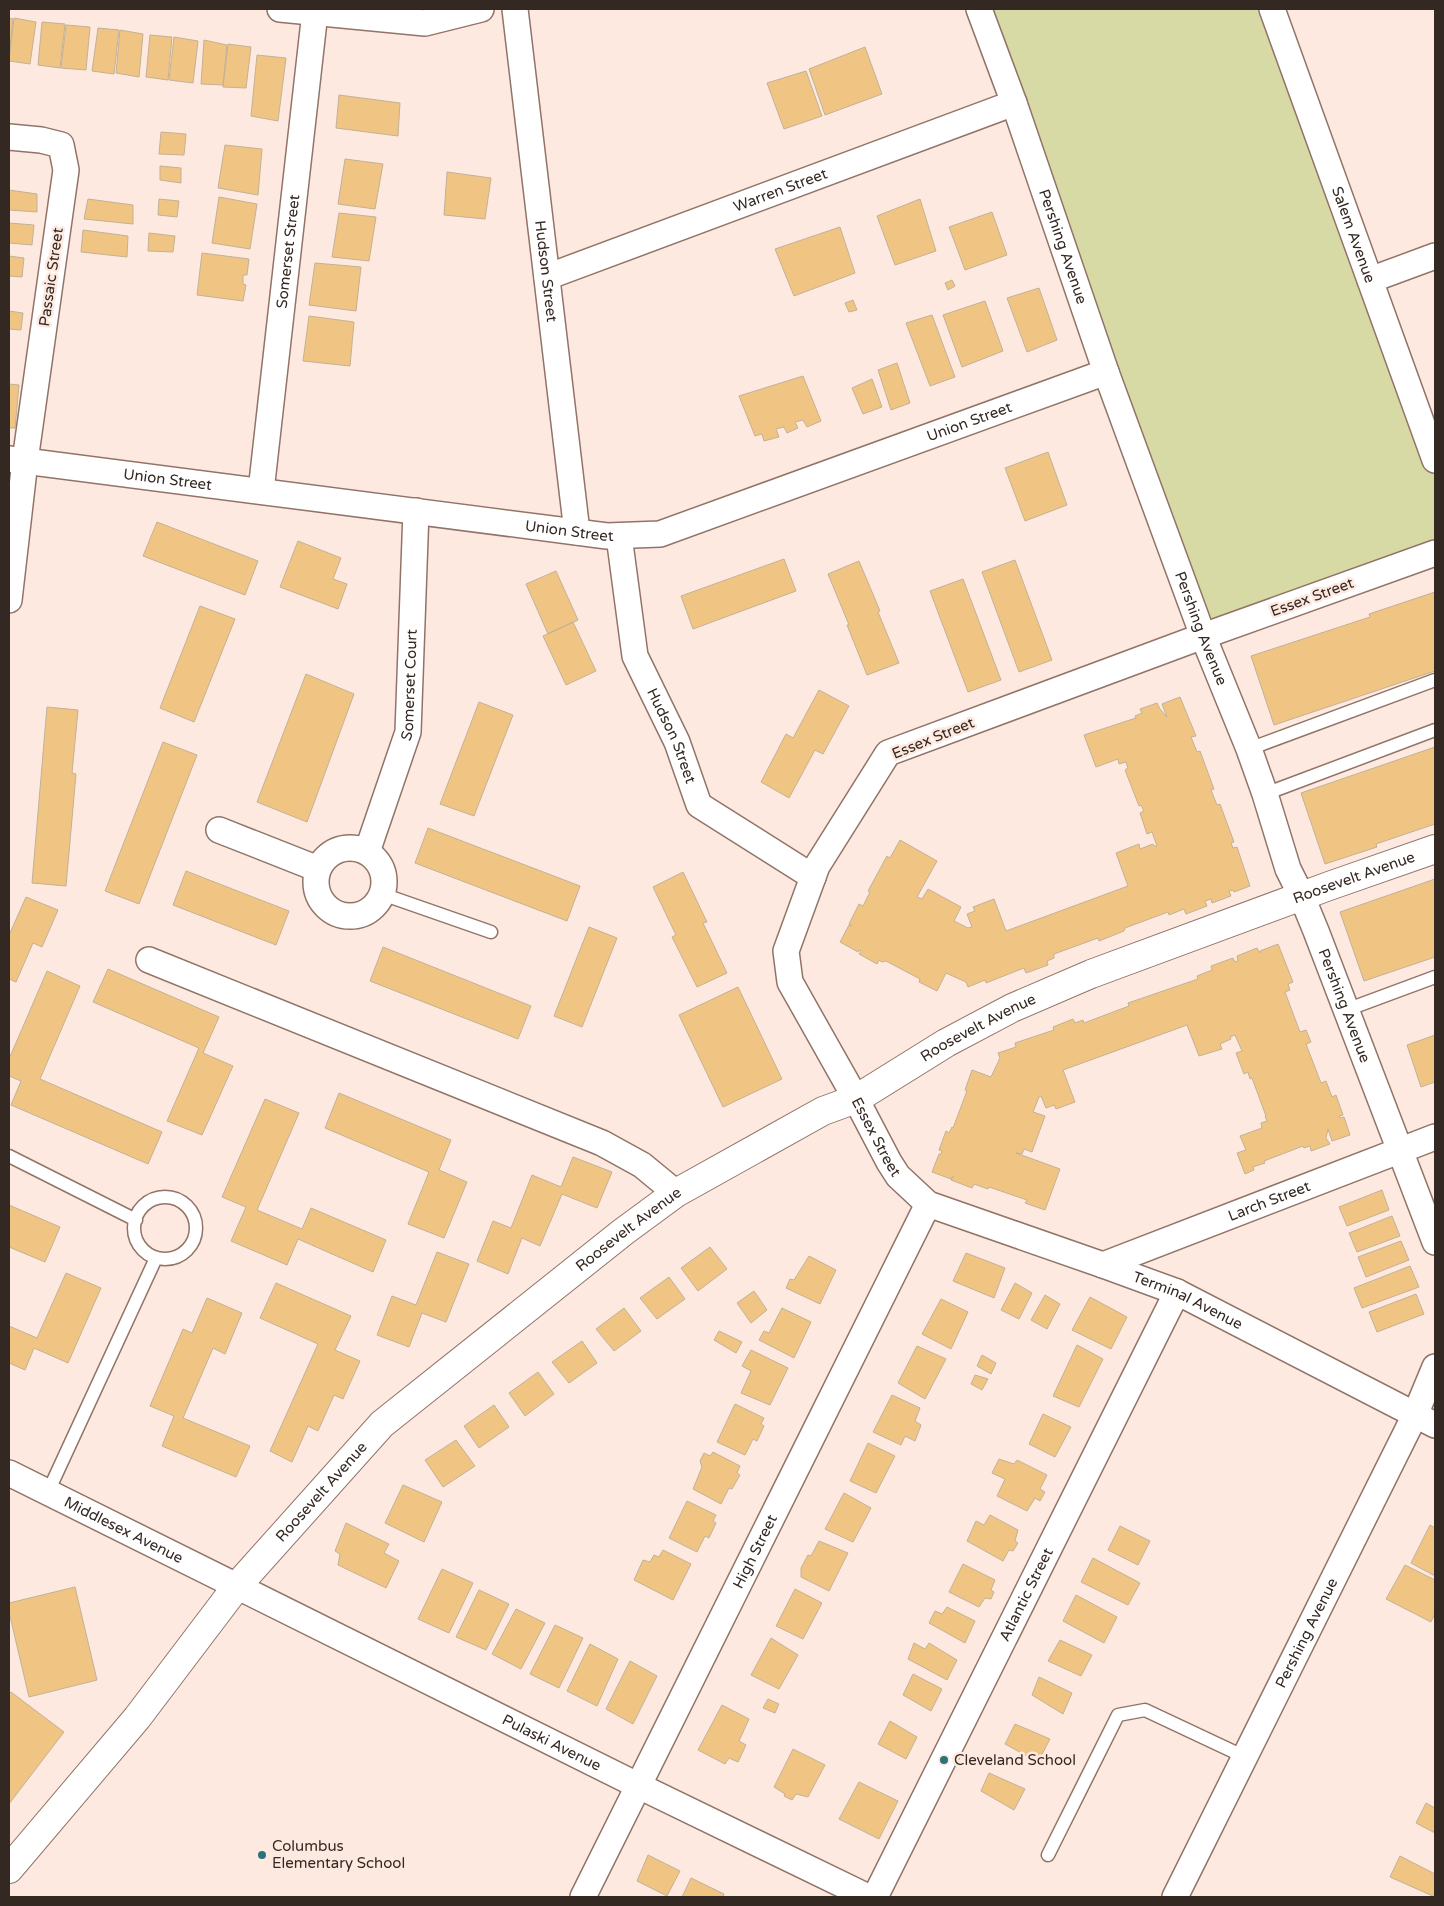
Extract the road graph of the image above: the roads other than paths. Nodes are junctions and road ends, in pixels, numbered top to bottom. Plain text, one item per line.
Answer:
1 (280, 9) edge
2 (481, 9) edge
3 (515, 9) edge
4 (979, 9) edge
5 (1273, 9) edge
6 (316, 12) junction
7 (1014, 103) junction
8 (9, 137) edge
9 (1435, 256) edge
10 (547, 277) junction
11 (1370, 280) junction
12 (1106, 372) junction
13 (17, 460) edge
14 (1435, 460) edge
15 (261, 491) junction
16 (416, 511) junction
17 (578, 532) junction
18 (619, 536) junction
19 (1435, 553) edge
20 (9, 600) edge
21 (1203, 636) junction
22 (1435, 680) edge
23 (1435, 730) edge
24 (1249, 749) junction
25 (1265, 794) junction
26 (220, 830) dead end
27 (1435, 849) edge
28 (367, 852) junction
29 (318, 869) junction
30 (813, 877) junction
31 (382, 894) junction
32 (1302, 897) junction
33 (491, 932) dead end
34 (149, 960) dead end
35 (1435, 977) edge
36 (1346, 1010) junction
37 (856, 1099) junction
38 (1435, 1137) edge
39 (1400, 1151) junction
40 (9, 1156) edge
41 (676, 1194) junction
42 (928, 1204) junction
43 (136, 1220) junction
44 (1435, 1242) edge
45 (156, 1258) junction
46 (1103, 1264) junction
47 (1177, 1292) junction
48 (1435, 1367) edge
49 (1425, 1420) edge
50 (9, 1473) edge
51 (48, 1492) junction
52 (238, 1586) junction
53 (1245, 1757) junction
54 (637, 1786) junction
55 (1048, 1855) dead end
56 (9, 1869) edge
57 (582, 1897) edge
58 (868, 1897) edge
59 (875, 1897) edge
60 (1175, 1897) edge

1 - 6 street
2 - 6 street
3 - 10 street, Hudson Street
4 - 7 street, Pershing Avenue
5 - 11 street, Salem Avenue
6 - 15 street, Somerset Street
7 - 10 street, Warren Street
7 - 12 street, Pershing Avenue
8 - 13 street, Passaic Street
9 - 11 street
10 - 17 street, Hudson Street
11 - 14 street, Salem Avenue
12 - 18 street, Union Street
12 - 21 street, Pershing Avenue
13 - 15 street, Union Street
13 - 20 street
15 - 16 street, Union Street
16 - 17 street, Union Street
16 - 28 street, Somerset Court
17 - 18 street, Union Street
18 - 30 street, Hudson Street
19 - 21 street, Essex Street
21 - 24 street, Pershing Avenue
21 - 30 street, Essex Street
22 - 24 lane
23 - 25 lane
24 - 25 street, Pershing Avenue
25 - 32 street, Pershing Avenue
26 - 29 street
27 - 32 street, Roosevelt Avenue
28 - 29 street
28 - 31 street
29 - 31 street
30 - 37 street, Essex Street
31 - 33 lane
32 - 36 street, Pershing Avenue
32 - 37 street, Roosevelt Avenue
34 - 41 street
35 - 36 lane
36 - 39 street, Pershing Avenue
37 - 41 street, Roosevelt Avenue
37 - 42 street, Essex Street
38 - 39 street, Larch Street
39 - 44 street, Pershing Avenue
39 - 46 street, Larch Street
40 - 43 lane
41 - 52 street, Roosevelt Avenue
42 - 46 street, Terminal Avenue
42 - 54 street, High Street
43 - 45 lane
43 - 45 lane
45 - 51 lane
46 - 47 street, Terminal Avenue
47 - 49 street, Terminal Avenue
47 - 59 street, Atlantic Street
48 - 49 street, Pershing Avenue
49 - 53 street, Pershing Avenue
50 - 51 street, Middlesex Avenue
51 - 52 street, Middlesex Avenue
52 - 54 street, Pulaski Avenue
52 - 56 street, Roosevelt Avenue
53 - 55 lane
53 - 60 street, Pershing Avenue
54 - 57 street, High Street
54 - 58 street, Pulaski Avenue

